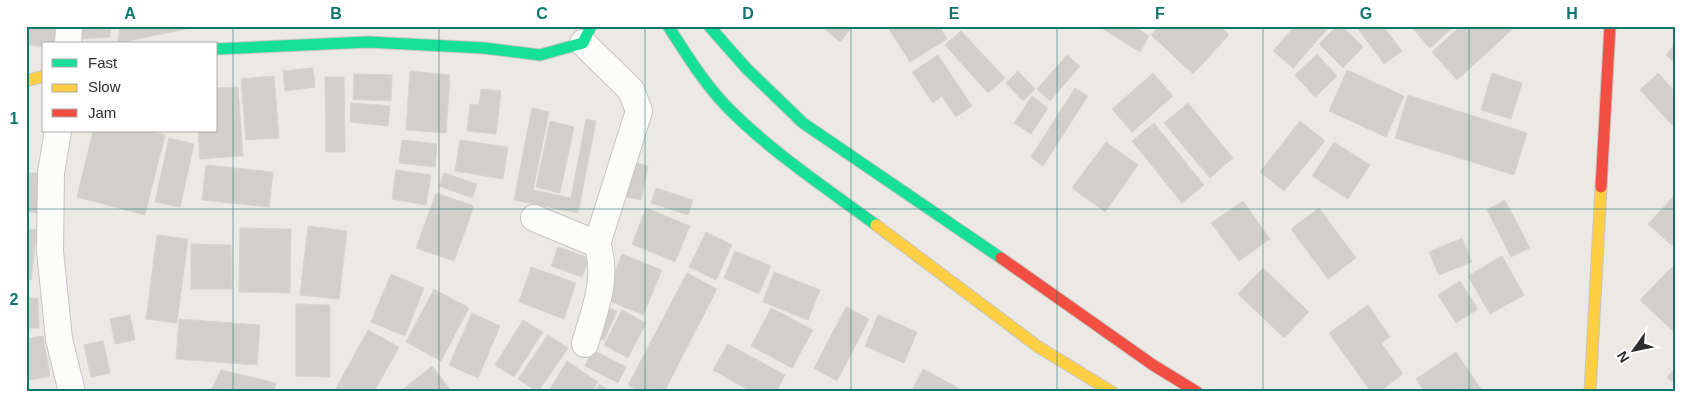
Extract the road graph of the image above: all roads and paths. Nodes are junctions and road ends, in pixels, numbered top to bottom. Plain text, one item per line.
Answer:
1 (69, 26) edge
2 (668, 26) edge
3 (709, 26) edge
4 (1610, 26) edge
5 (587, 34) edge
6 (68, 42) edge
7 (218, 49) edge
8 (42, 77) edge
9 (26, 81) edge
10 (58, 132) edge
11 (534, 218) dead end
12 (597, 244) junction
13 (585, 344) dead end
14 (72, 392) edge
15 (1112, 392) edge
16 (1197, 392) edge
17 (1590, 392) edge

1 - 6 street
2 - 15 main road
3 - 16 main road
4 - 17 main road
5 - 7 main road
5 - 12 street
8 - 9 main road
10 - 14 street
11 - 12 street
12 - 13 street

